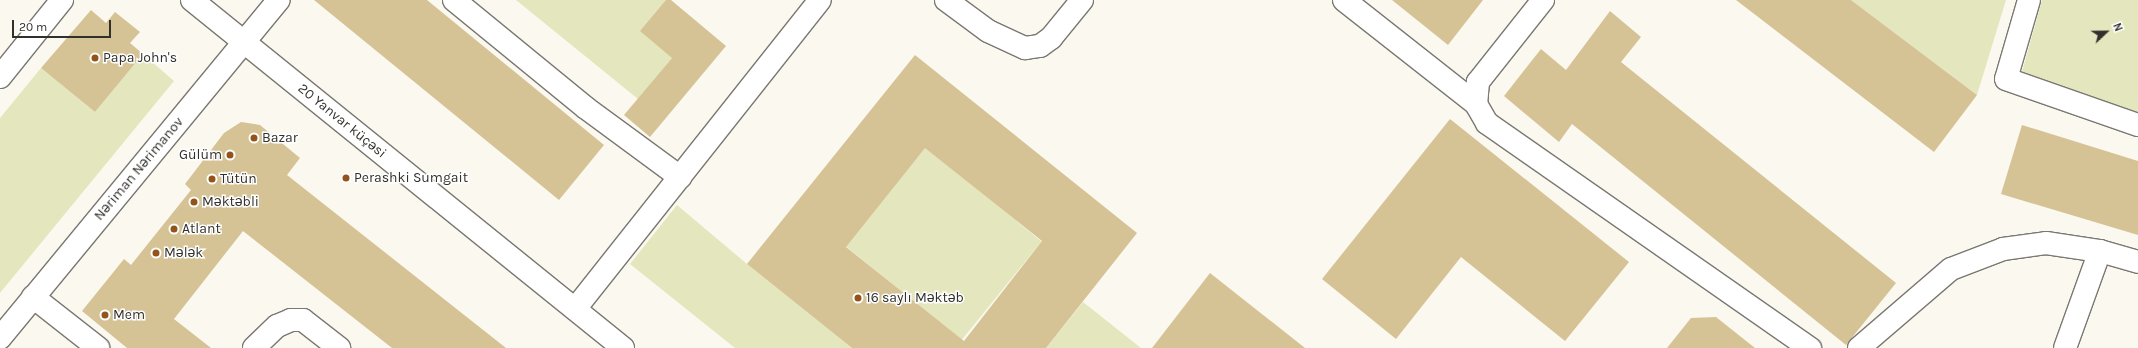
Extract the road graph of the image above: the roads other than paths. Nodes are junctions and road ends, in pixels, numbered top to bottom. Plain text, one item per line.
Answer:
1 (62, 0) edge
2 (192, 0) edge
3 (279, 0) edge
4 (454, 0) edge
5 (820, 0) edge
6 (946, 0) edge
7 (1082, 0) edge
8 (1344, 0) edge
9 (1543, 0) edge
10 (2029, 0) edge
11 (244, 43) junction
12 (0, 77) edge
13 (1476, 104) junction
14 (2138, 125) edge
15 (680, 177) junction
16 (2100, 251) junction
17 (2138, 262) edge
18 (33, 297) junction
19 (575, 309) junction
20 (0, 338) edge
21 (98, 348) edge
22 (254, 348) edge
23 (339, 348) edge
24 (623, 348) edge
25 (1810, 348) edge
26 (1859, 348) edge
27 (2065, 348) edge

1 - 12 street
2 - 11 street, 20 Yanvar küçəsi
3 - 11 street, Nəriman Nərimanov
4 - 15 street
5 - 15 street
6 - 7 street
8 - 13 street
9 - 13 street
10 - 14 street
11 - 18 street, Nəriman Nərimanov
11 - 19 street, 20 Yanvar küçəsi
13 - 25 street
15 - 19 street
16 - 17 street
16 - 26 street
16 - 27 street
18 - 20 street, Nəriman Nərimanov
18 - 21 street
19 - 24 street, 20 Yanvar küçəsi
22 - 23 street

